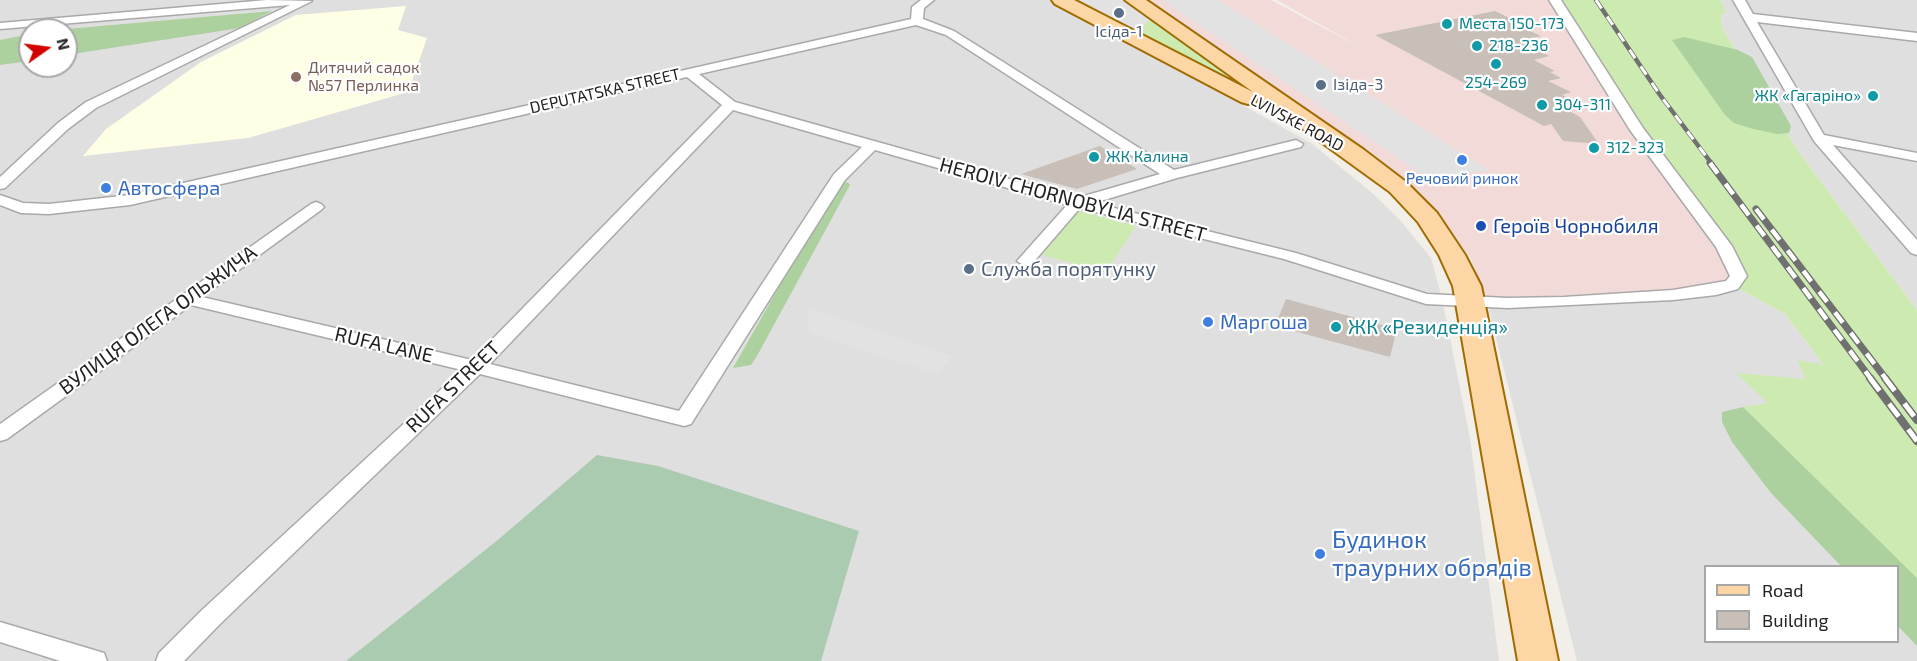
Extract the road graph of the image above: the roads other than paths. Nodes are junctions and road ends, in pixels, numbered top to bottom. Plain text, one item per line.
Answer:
1 (306, 0) edge
2 (312, 0) edge
3 (928, 0) edge
4 (1061, 0) edge
5 (1134, 0) edge
6 (1555, 0) edge
7 (1738, 0) edge
8 (1151, 13) junction
9 (1748, 17) junction
10 (918, 21) junction
11 (0, 26) edge
12 (1122, 32) junction
13 (1917, 38) edge
14 (688, 72) junction
15 (730, 105) junction
16 (1819, 138) junction
17 (1296, 144) dead end
18 (872, 146) junction
19 (1356, 155) junction
20 (1917, 157) edge
21 (1172, 175) junction
22 (0, 184) edge
23 (0, 200) edge
24 (1077, 203) junction
25 (316, 207) dead end
26 (1917, 250) edge
27 (1025, 261) dead end
28 (189, 299) junction
29 (1468, 301) junction
30 (476, 367) junction
31 (0, 434) edge
32 (0, 632) edge
33 (95, 661) edge
34 (168, 661) edge
35 (1538, 661) edge

1 - 2 street
1 - 11 street
1 - 22 street
3 - 10 street
4 - 12 main road, LVIVSKE ROAD
5 - 8 main road, LVIVSKE ROAD
6 - 29 street, HEROIV CHORNOBYLIA STREET
7 - 9 street
8 - 12 main road
8 - 19 main road, LVIVSKE ROAD
9 - 13 street
9 - 16 street
10 - 14 street, DEPUTATSKA STREET
10 - 21 street
12 - 19 main road, LVIVSKE ROAD
14 - 15 street, HEROIV CHORNOBYLIA STREET
14 - 23 street, DEPUTATSKA STREET
15 - 18 street, HEROIV CHORNOBYLIA STREET
15 - 30 street, RUFA STREET
16 - 20 street
16 - 26 street
17 - 21 street
18 - 24 street, HEROIV CHORNOBYLIA STREET
18 - 30 street, RUFA LANE
19 - 29 main road
21 - 24 street
24 - 27 street
24 - 29 street, HEROIV CHORNOBYLIA STREET
25 - 28 street, ВУЛИЦЯ ОЛЕГА ОЛЬЖИЧА
28 - 30 street, RUFA LANE
28 - 31 street, ВУЛИЦЯ ОЛЕГА ОЛЬЖИЧА
29 - 35 main road
30 - 34 street, RUFA STREET
32 - 33 street

